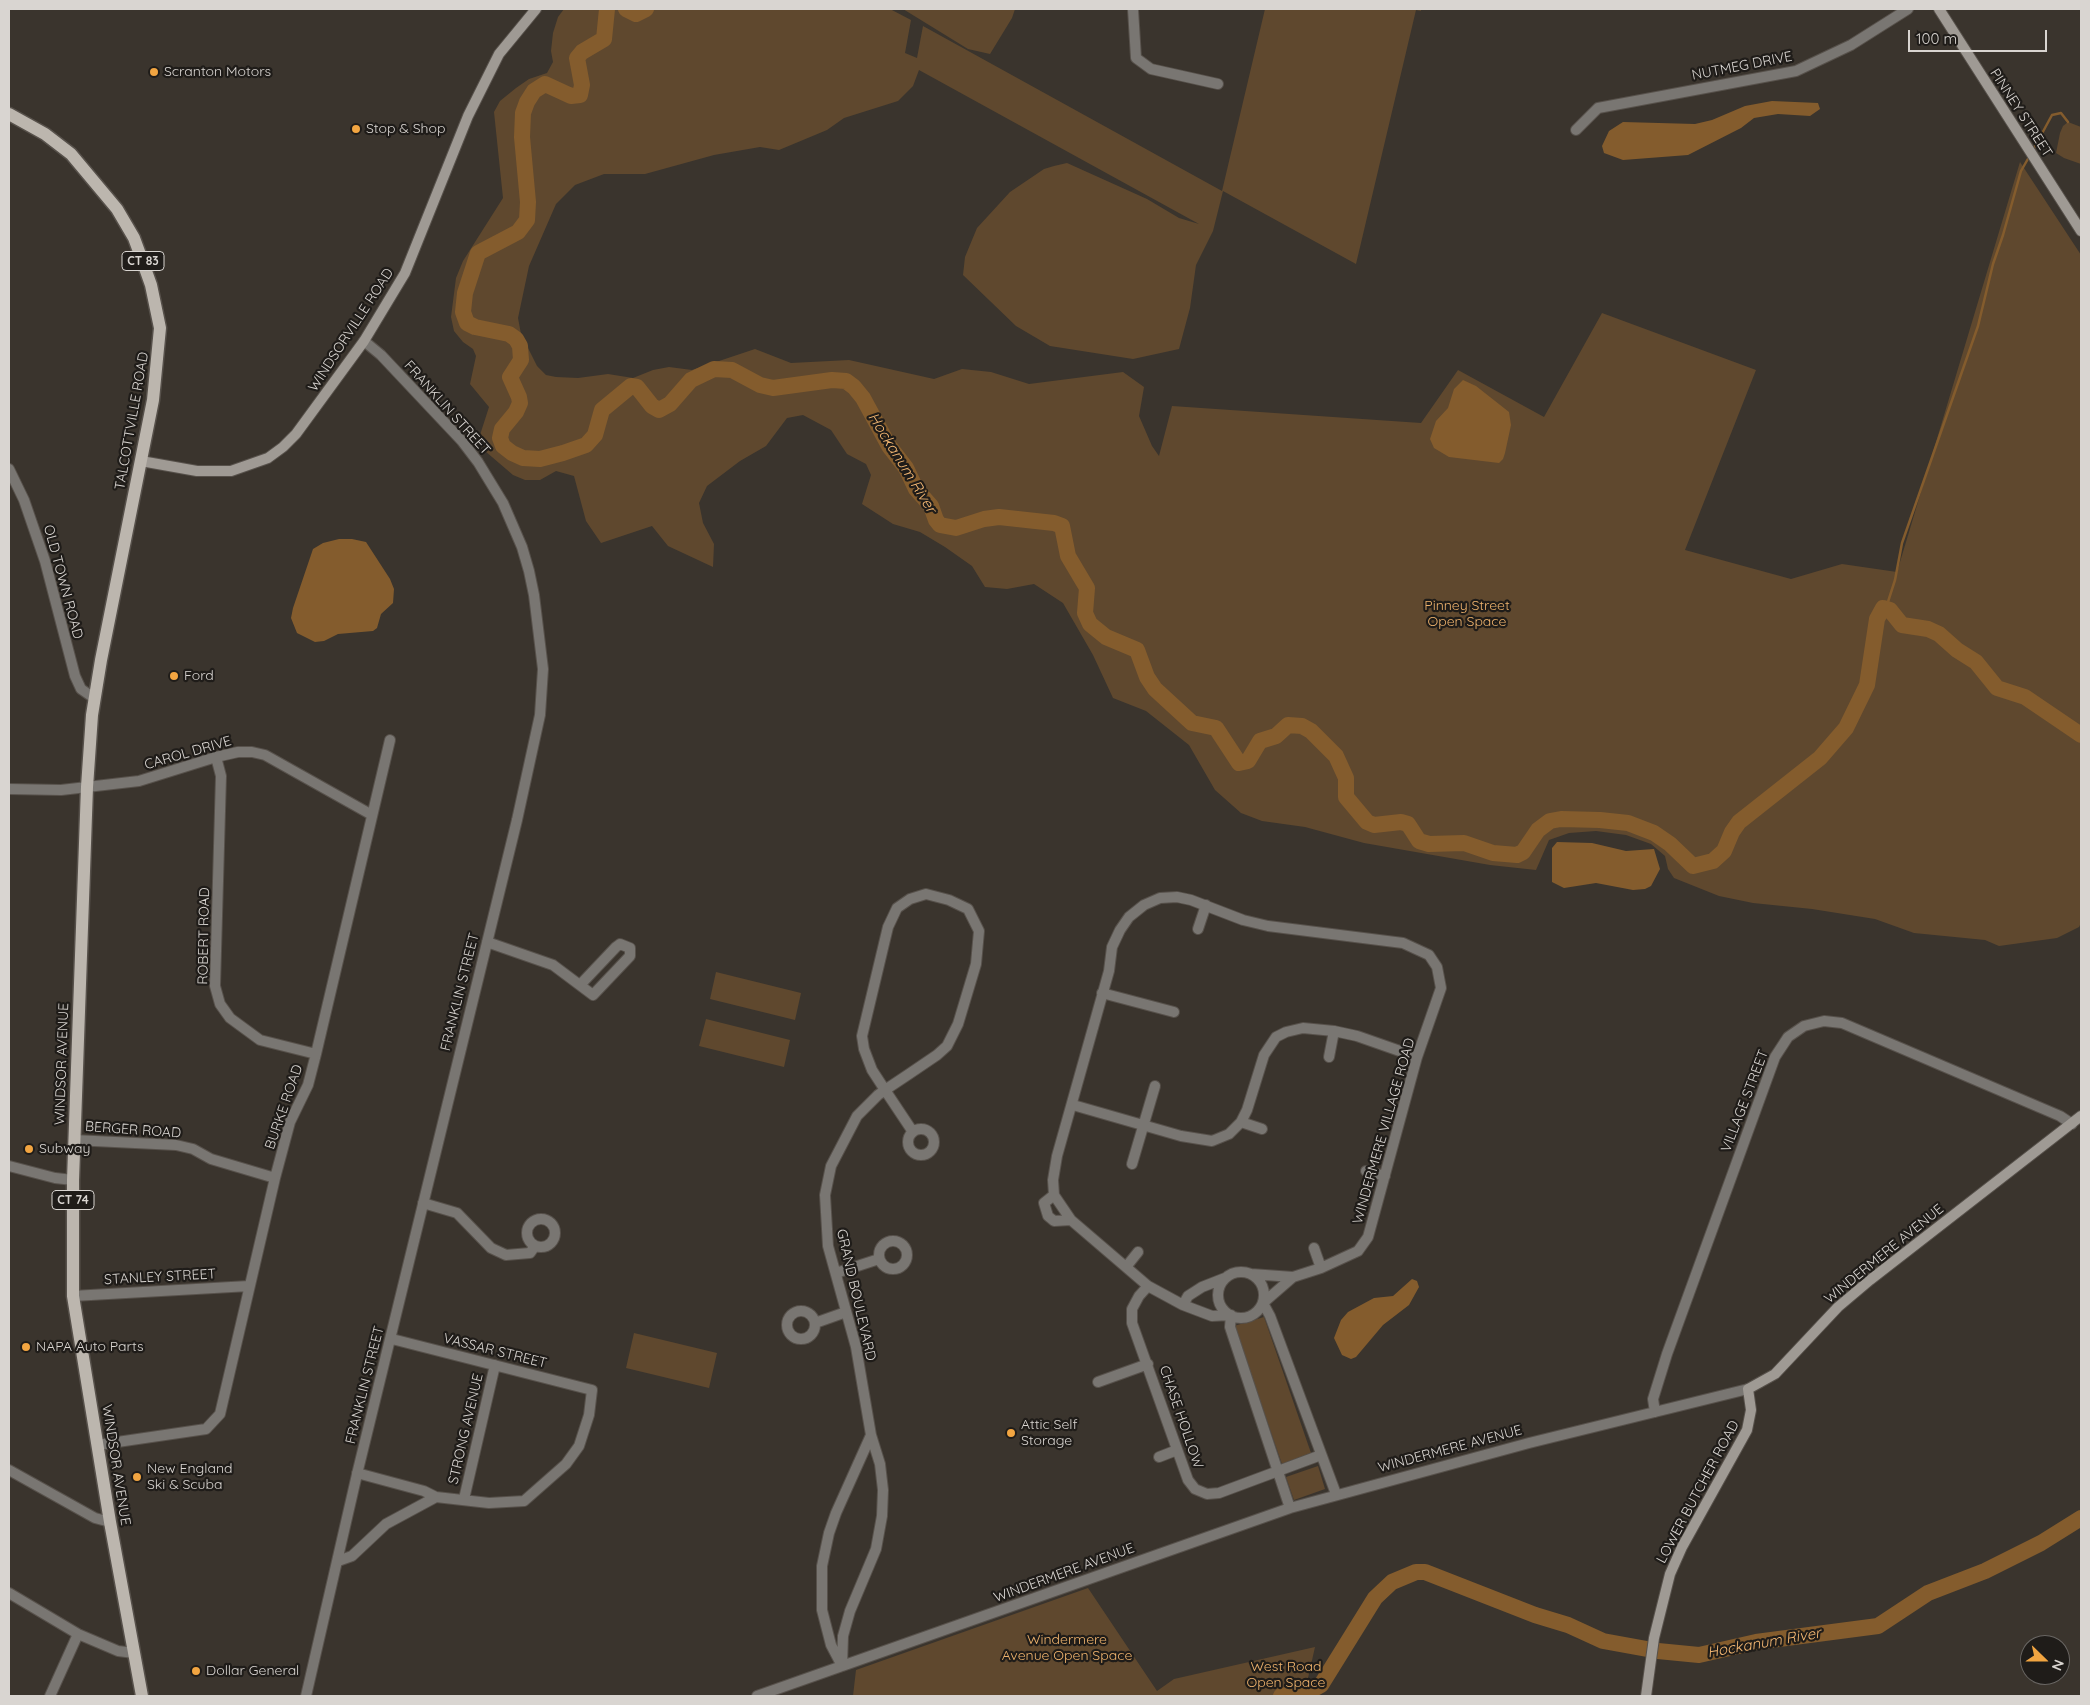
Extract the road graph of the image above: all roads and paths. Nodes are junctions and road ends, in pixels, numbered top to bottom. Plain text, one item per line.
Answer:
1 (536, 9) edge
2 (1133, 9) edge
3 (1908, 9) edge
4 (1938, 9) edge
5 (1218, 84) dead end
6 (9, 114) edge
7 (1576, 130) dead end
8 (2081, 232) edge
9 (364, 341) junction
10 (141, 461) junction
11 (9, 469) edge
12 (94, 698) junction
13 (390, 740) dead end
14 (216, 757) junction
15 (86, 787) junction
16 (9, 789) edge
17 (372, 816) junction
18 (1206, 905) junction
19 (1198, 929) dead end
20 (487, 942) junction
21 (580, 985) junction
22 (1102, 993) junction
23 (1174, 1012) dead end
24 (1334, 1031) junction
25 (316, 1054) junction
26 (1328, 1057) dead end
27 (1417, 1057) junction
28 (1155, 1086) dead end
29 (885, 1090) junction
30 (1072, 1105) junction
31 (2081, 1116) edge
32 (1241, 1122) junction
33 (2072, 1124) junction
34 (1143, 1126) junction
35 (1262, 1129) dead end
36 (913, 1132) dead end
37 (74, 1140) junction
38 (1132, 1164) dead end
39 (9, 1166) edge
40 (1366, 1171) dead end
41 (1385, 1176) junction
42 (275, 1178) junction
43 (73, 1180) junction
44 (1054, 1195) junction
45 (423, 1203) junction
46 (1071, 1220) junction
47 (535, 1246) dead end
48 (1314, 1248) dead end
49 (1138, 1252) dead end
50 (879, 1260) dead end
51 (1126, 1267) junction
52 (1321, 1268) junction
53 (836, 1273) junction
54 (1251, 1274) junction
55 (1293, 1277) junction
56 (1225, 1278) junction
57 (249, 1286) junction
58 (1148, 1286) junction
59 (73, 1296) junction
60 (1263, 1303) junction
61 (1183, 1305) junction
62 (846, 1312) junction
63 (1231, 1316) junction
64 (815, 1323) dead end
65 (392, 1339) junction
66 (1148, 1364) junction
67 (495, 1365) junction
68 (1098, 1382) dead end
69 (1748, 1389) junction
70 (1655, 1412) junction
71 (871, 1435) junction
72 (97, 1445) junction
73 (1177, 1450) junction
74 (1321, 1455) junction
75 (1159, 1457) dead end
76 (9, 1470) edge
77 (1279, 1472) junction
78 (358, 1473) junction
79 (1336, 1494) junction
80 (436, 1497) junction
81 (464, 1499) junction
82 (1290, 1508) junction
83 (110, 1522) junction
84 (338, 1561) junction
85 (9, 1593) edge
86 (78, 1634) junction
87 (134, 1653) junction
88 (842, 1666) junction
89 (50, 1696) edge
90 (142, 1696) edge
91 (306, 1696) edge
92 (757, 1696) edge
93 (1646, 1696) edge

1 - 9 main road, WINDSORVILLE ROAD
2 - 5 street
3 - 7 street, NUTMEG DRIVE
4 - 8 main road, PINNEY STREET
6 - 10 main road, TALCOTTVILLE ROAD / CT 83
9 - 10 main road, WINDSORVILLE ROAD
9 - 20 street, FRANKLIN STREET
10 - 12 main road, TALCOTTVILLE ROAD / CT 83
11 - 12 street, OLD TOWN ROAD
12 - 15 main road, WINDSOR AVENUE / CT 74
13 - 17 street, BURKE ROAD
14 - 15 street, CAROL DRIVE
14 - 17 street, CAROL DRIVE
14 - 25 street, ROBERT ROAD
15 - 16 street, CAROL DRIVE
15 - 37 main road, WINDSOR AVENUE / CT 74
17 - 25 street, BURKE ROAD
18 - 19 street
18 - 22 street, WINDERMERE VILLAGE ROAD
18 - 27 street, WINDERMERE VILLAGE ROAD
20 - 21 street
20 - 45 street, FRANKLIN STREET
21 - 21 street
22 - 23 street
22 - 30 street, WINDERMERE VILLAGE ROAD
24 - 26 street
24 - 27 street
24 - 32 street
25 - 42 street, BURKE ROAD
27 - 41 street, WINDERMERE VILLAGE ROAD
28 - 34 street
29 - 29 street, GRAND BOULEVARD
29 - 36 street
29 - 53 street, GRAND BOULEVARD
30 - 34 street
30 - 44 street, WINDERMERE VILLAGE ROAD
31 - 33 main road, WINDERMERE AVENUE
32 - 34 street
32 - 35 street
33 - 69 main road, WINDERMERE AVENUE
33 - 70 street, VILLAGE STREET
34 - 38 street
37 - 42 street, BERGER ROAD
37 - 43 main road, WINDSOR AVENUE / CT 74
39 - 43 street
40 - 41 street
41 - 52 street, WINDERMERE VILLAGE ROAD
42 - 57 street, BURKE ROAD
43 - 59 main road, WINDSOR AVENUE / CT 74
44 - 46 street, WINDERMERE VILLAGE ROAD
44 - 46 street, WINDERMERE VILLAGE ROAD
45 - 47 street
45 - 65 street, FRANKLIN STREET
46 - 51 street, WINDERMERE VILLAGE ROAD
48 - 52 street
49 - 51 street
50 - 53 street
51 - 58 street, WINDERMERE VILLAGE ROAD
52 - 55 street, WINDERMERE VILLAGE ROAD
53 - 62 street, GRAND BOULEVARD
54 - 55 street, WINDERMERE VILLAGE ROAD
54 - 56 street, WINDERMERE VILLAGE ROAD
54 - 60 street
55 - 60 street, WINDERMERE VILLAGE ROAD
56 - 61 street, WINDERMERE VILLAGE ROAD
56 - 63 street
57 - 59 street, STANLEY STREET
57 - 72 street, BURKE ROAD
58 - 61 street, WINDERMERE VILLAGE ROAD
58 - 66 street, CHASE HOLLOW
59 - 72 main road, WINDSOR AVENUE / CT 74
60 - 63 street, WINDERMERE VILLAGE ROAD
60 - 74 street
61 - 63 street, WINDERMERE VILLAGE ROAD
62 - 64 street
62 - 71 street, GRAND BOULEVARD
63 - 77 street
65 - 67 street, VASSAR STREET
65 - 78 street, FRANKLIN STREET
66 - 68 street
66 - 73 street, CHASE HOLLOW
67 - 81 street, STRONG AVENUE
67 - 81 street, VASSAR STREET
69 - 70 street, WINDERMERE AVENUE
69 - 93 main road, LOWER BUTCHER ROAD
70 - 79 street, WINDERMERE AVENUE
71 - 88 street, GRAND BOULEVARD
71 - 88 street
72 - 83 main road, WINDSOR AVENUE / CT 74
73 - 75 street
73 - 77 street, CHASE HOLLOW
74 - 77 street, CHASE HOLLOW
74 - 79 street
76 - 83 street
77 - 82 street
78 - 80 street
78 - 84 street, FRANKLIN STREET
79 - 82 street, WINDERMERE AVENUE
80 - 81 street
80 - 84 street
82 - 88 street, WINDERMERE AVENUE
83 - 87 main road, WINDSOR AVENUE / CT 74
84 - 91 street, FRANKLIN STREET
85 - 86 street
86 - 87 street
86 - 89 street
87 - 90 main road, WINDSOR AVENUE / CT 74
88 - 92 street, WINDERMERE AVENUE

